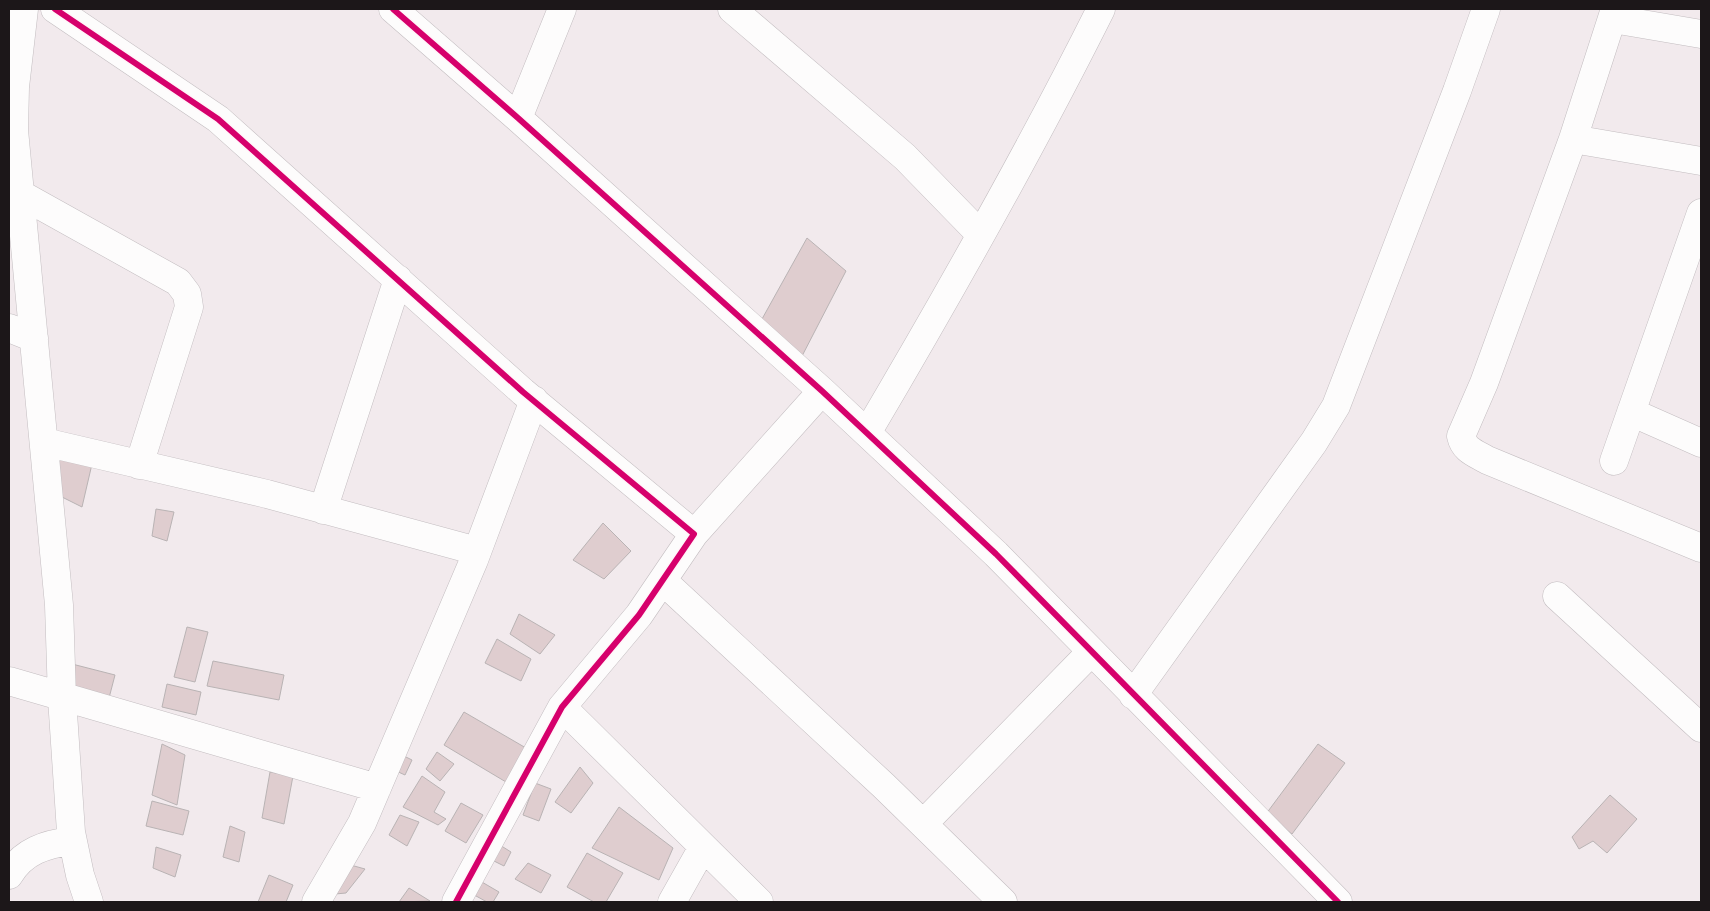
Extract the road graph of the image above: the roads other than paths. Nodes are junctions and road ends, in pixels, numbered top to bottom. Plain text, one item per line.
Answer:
1 (24, 9) edge
2 (55, 9) edge
3 (393, 9) edge
4 (562, 9) edge
5 (1101, 9) edge
6 (1486, 9) edge
7 (741, 12) edge
8 (1614, 14) edge
9 (1701, 34) edge
10 (518, 118) junction
11 (1573, 139) junction
12 (1701, 161) edge
13 (20, 194) junction
14 (1701, 213) edge
15 (980, 234) junction
16 (398, 279) junction
17 (9, 328) edge
18 (34, 338) junction
19 (822, 391) junction
20 (534, 400) junction
21 (1631, 412) junction
22 (867, 433) junction
23 (44, 442) junction
24 (1701, 444) edge
25 (1614, 461) dead end
26 (139, 465) junction
27 (324, 510) junction
28 (694, 534) junction
29 (1701, 548) edge
30 (477, 551) junction
31 (663, 580) junction
32 (1557, 596) dead end
33 (1091, 652) junction
34 (9, 681) edge
35 (1132, 695) junction
36 (62, 698) junction
37 (562, 707) junction
38 (1701, 728) edge
39 (377, 788) junction
40 (923, 824) junction
41 (72, 841) junction
42 (703, 847) junction
43 (9, 875) edge
44 (89, 902) edge
45 (316, 902) edge
46 (456, 902) edge
47 (672, 902) edge
48 (759, 902) edge
49 (1003, 902) edge
50 (1338, 902) edge

1 - 13 street
2 - 16 street
3 - 10 street
4 - 10 street
5 - 15 street
6 - 35 street
7 - 15 street
8 - 9 street
8 - 11 street
10 - 19 street
11 - 12 street
11 - 29 street
13 - 18 street
13 - 26 street
14 - 21 street
15 - 22 street
16 - 20 street
16 - 27 street
17 - 18 street
18 - 23 street
19 - 22 street
19 - 28 street
20 - 28 street
20 - 30 street
21 - 24 street
21 - 25 street
22 - 33 street
23 - 26 street
23 - 36 street
26 - 27 street
27 - 30 street
28 - 31 street
30 - 39 street
31 - 37 street
31 - 40 street
32 - 38 street
33 - 35 street
33 - 40 street
34 - 36 street
35 - 50 street
36 - 39 street
36 - 41 street
37 - 42 street
37 - 46 street
39 - 45 street
40 - 49 street
41 - 43 street
41 - 44 street
42 - 47 street
42 - 48 street

